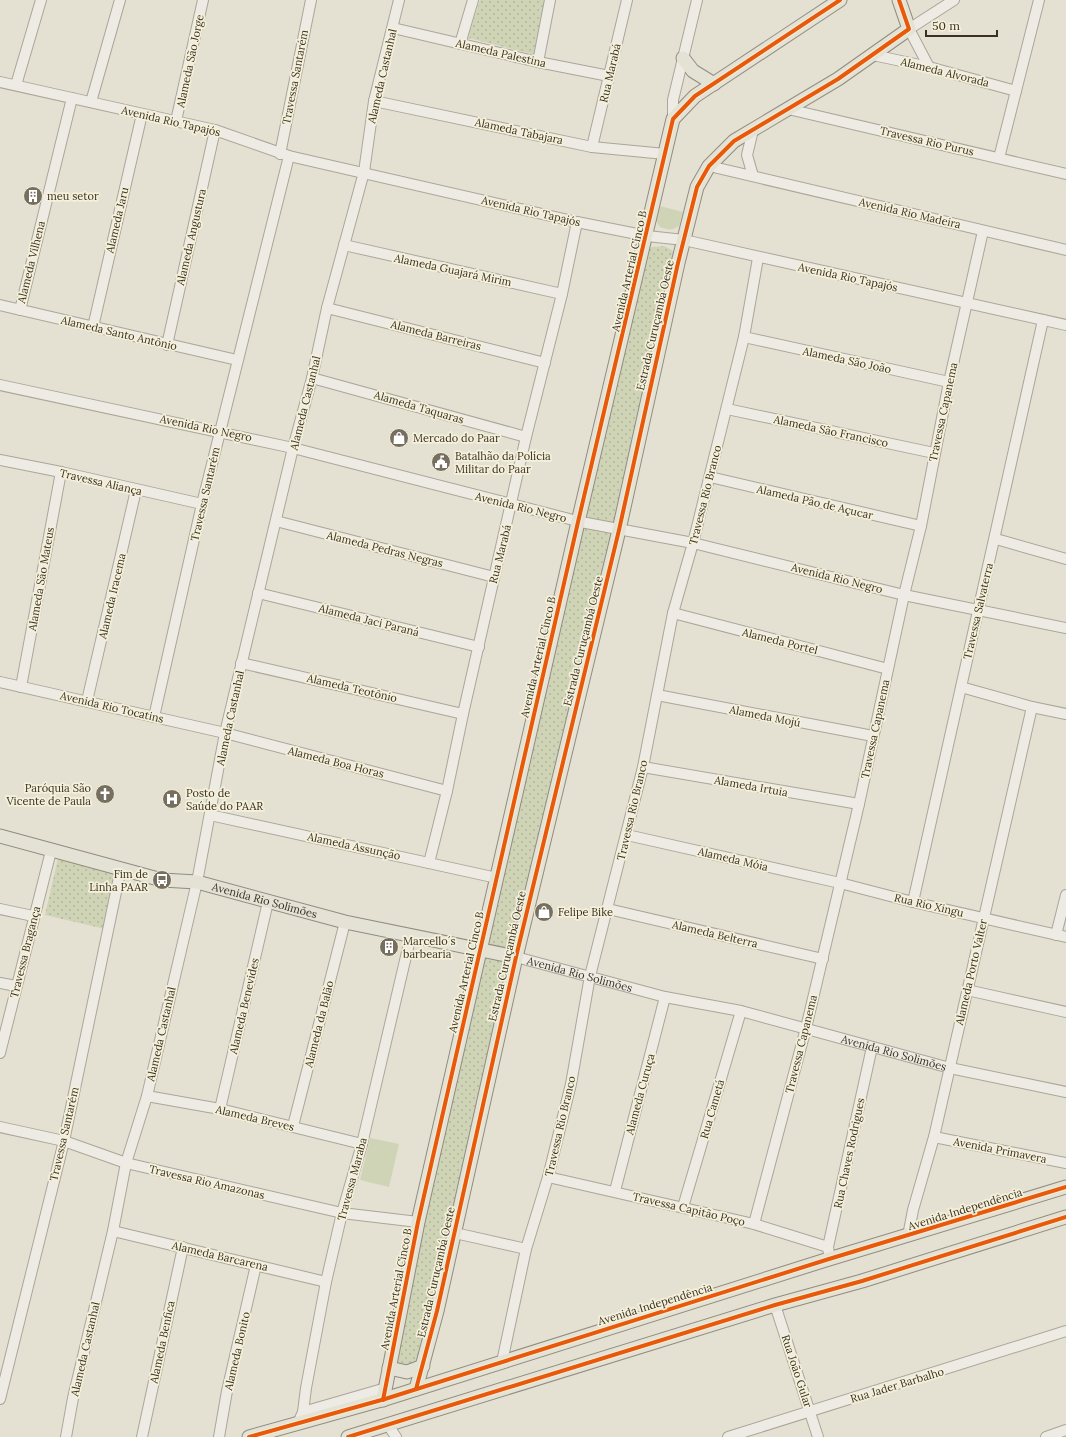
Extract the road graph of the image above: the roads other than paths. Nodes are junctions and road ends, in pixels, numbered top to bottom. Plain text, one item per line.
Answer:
1 (41, 0) edge
2 (120, 0) edge
3 (203, 0) edge
4 (311, 0) edge
5 (399, 0) edge
6 (473, 0) edge
7 (550, 0) edge
8 (627, 0) edge
9 (697, 0) edge
10 (840, 0) edge
11 (899, 0) edge
12 (954, 0) edge
13 (1039, 0) edge
14 (393, 28) junction
15 (909, 29) junction
16 (460, 44) junction
17 (874, 55) junction
18 (683, 58) junction
19 (538, 62) junction
20 (929, 67) junction
21 (609, 76) junction
22 (714, 84) junction
23 (1, 85) edge
24 (16, 85) junction
25 (1016, 91) junction
26 (72, 98) junction
27 (374, 101) junction
28 (91, 102) junction
29 (788, 109) junction
30 (142, 114) junction
31 (673, 119) junction
32 (176, 121) junction
33 (215, 130) junction
34 (753, 130) junction
35 (592, 147) junction
36 (665, 154) junction
37 (284, 155) junction
38 (999, 158) junction
39 (709, 166) junction
40 (364, 172) junction
41 (1066, 174) edge
42 (753, 176) junction
43 (577, 222) junction
44 (983, 231) junction
45 (647, 236) junction
46 (684, 240) junction
47 (344, 245) junction
48 (1066, 250) edge
49 (758, 258) junction
50 (562, 294) junction
51 (966, 303) junction
52 (0, 305) edge
53 (327, 308) junction
54 (20, 310) junction
55 (1043, 320) junction
56 (1066, 325) edge
57 (93, 327) junction
58 (744, 337) junction
59 (167, 344) junction
60 (237, 360) junction
61 (545, 363) junction
62 (312, 378) junction
63 (949, 382) junction
64 (0, 385) edge
65 (727, 409) junction
66 (220, 431) junction
67 (526, 437) junction
68 (293, 448) junction
69 (934, 453) junction
70 (0, 460) edge
71 (61, 472) junction
72 (710, 477) junction
73 (136, 490) junction
74 (202, 504) junction
75 (512, 505) junction
76 (276, 521) junction
77 (578, 522) junction
78 (921, 526) junction
79 (619, 530) junction
80 (996, 539) junction
81 (693, 543) junction
82 (1065, 555) edge
83 (494, 577) junction
84 (258, 592) junction
85 (904, 595) junction
86 (978, 610) junction
87 (673, 613) junction
88 (1066, 628) edge
89 (479, 647) junction
90 (241, 663) junction
91 (888, 669) junction
92 (0, 682) edge
93 (21, 687) junction
94 (960, 687) junction
95 (657, 695) junction
96 (88, 701) junction
97 (1032, 707) junction
98 (463, 714) junction
99 (1066, 714) edge
100 (154, 717) junction
101 (225, 733) junction
102 (873, 736) junction
103 (643, 767) junction
104 (447, 790) junction
105 (859, 804) junction
106 (210, 815) junction
107 (627, 835) junction
108 (0, 836) edge
109 (51, 851) junction
110 (429, 863) junction
111 (121, 868) junction
112 (497, 878) junction
113 (197, 882) junction
114 (840, 883) junction
115 (1066, 895) edge
116 (268, 902) junction
117 (913, 902) junction
118 (0, 909) edge
119 (608, 909) junction
120 (33, 916) junction
121 (984, 917) junction
122 (345, 922) junction
123 (411, 935) junction
124 (1061, 936) edge
125 (481, 949) junction
126 (516, 957) junction
127 (822, 959) junction
128 (590, 976) junction
129 (0, 983) edge
130 (16, 986) junction
131 (967, 990) junction
132 (665, 997) junction
133 (740, 1011) junction
134 (1066, 1012) edge
135 (806, 1028) junction
136 (872, 1047) junction
137 (0, 1053) edge
138 (950, 1068) junction
139 (1066, 1092) edge
140 (147, 1096) junction
141 (220, 1109) junction
142 (293, 1126) junction
143 (0, 1127) edge
144 (934, 1137) junction
145 (64, 1141) junction
146 (362, 1144) junction
147 (126, 1163) junction
148 (1066, 1163) edge
149 (548, 1177) junction
150 (1066, 1187) edge
151 (615, 1191) junction
152 (683, 1207) junction
153 (342, 1213) junction
154 (1066, 1217) edge
155 (418, 1222) junction
156 (754, 1224) junction
157 (114, 1231) junction
158 (455, 1232) junction
159 (908, 1236) junction
160 (182, 1248) junction
161 (526, 1249) junction
162 (829, 1253) junction
163 (256, 1265) junction
164 (326, 1282) junction
165 (775, 1305) junction
166 (1066, 1331) edge
167 (502, 1362) junction
168 (424, 1366) junction
169 (389, 1368) junction
170 (416, 1389) junction
171 (384, 1394) junction
172 (0, 1399) edge
173 (810, 1412) junction
174 (300, 1418) junction
175 (388, 1424) junction
176 (1066, 1430) edge
177 (66, 1437) edge
178 (142, 1437) edge
179 (219, 1437) edge
180 (249, 1437) edge
181 (291, 1437) edge
182 (348, 1437) edge
183 (396, 1437) edge
184 (728, 1437) edge
185 (818, 1437) edge
186 (1046, 1437) edge

1 - 24 street
2 - 28 street
3 - 32 street, Alameda São Jorge
4 - 37 street, Travessa Santarém
5 - 14 street, Alameda Castanhal
6 - 16 street
7 - 19 street
8 - 21 street, Rua Marabá
9 - 18 street
10 - 22 main road
11 - 15 main road
12 - 15 street
13 - 25 street
14 - 16 street, Alameda Palestina
14 - 27 street, Alameda Castanhal
15 - 17 main road, Estrada Curuçambá Oeste
15 - 20 street
16 - 19 street, Alameda Palestina
17 - 20 street, Alameda Alvorada
17 - 29 main road, Estrada Curuçambá Oeste
18 - 22 main road
18 - 31 street
19 - 21 street, Alameda Palestina
20 - 25 street, Alameda Alvorada
21 - 35 street, Rua Marabá
22 - 31 main road
23 - 24 street, Avenida Rio Tapajós
24 - 26 street, Avenida Rio Tapajós
25 - 38 street
26 - 28 street, Avenida Rio Tapajós
26 - 54 street, Alameda Vilhena
27 - 35 street, Alameda Tabajara
27 - 40 street, Alameda Castanhal
28 - 30 street, Avenida Rio Tapajós
29 - 34 main road, Estrada Curuçambá Oeste
29 - 38 street, Travessa Rio Purus
30 - 32 street, Avenida Rio Tapajós
30 - 57 street, Alameda Jaru
31 - 36 main road, Avenida Arterial Cinco B
32 - 33 street, Avenida Rio Tapajós
33 - 37 street, Avenida Rio Tapajós
33 - 59 street, Alameda Angustura
34 - 39 main road, Estrada Curuçambá Oeste
34 - 42 street
35 - 36 street, Alameda Tabajara
36 - 45 main road, Avenida Arterial Cinco B
37 - 40 street, Avenida Rio Tapajós
37 - 60 street, Travessa Santarém
38 - 41 street, Travessa Rio Purus
39 - 42 street, Avenida Rio Madeira
39 - 46 main road, Estrada Curuçambá Oeste
40 - 43 street, Avenida Rio Tapajós
40 - 47 street, Alameda Castanhal
42 - 44 street, Avenida Rio Madeira
43 - 45 street, Avenida Rio Tapajós
43 - 50 street, Rua Marabá
44 - 48 street, Avenida Rio Madeira
44 - 51 street, Travessa Capanema
45 - 46 street, Avenida Rio Tapajós
45 - 77 main road, Avenida Arterial Cinco B
46 - 49 street, Avenida Rio Tapajós
46 - 79 main road, Estrada Curuçambá Oeste
47 - 50 street, Alameda Guajará Mirim
47 - 53 street, Alameda Castanhal
49 - 51 street, Avenida Rio Tapajós
49 - 58 street, Travessa Rio Branco
50 - 61 street, Rua Marabá
51 - 55 street, Avenida Rio Tapajós
51 - 63 street, Travessa Capanema
52 - 54 street, Alameda Santo Antônio
53 - 61 street, Alameda Barreiras
53 - 62 street, Alameda Castanhal
54 - 57 street, Alameda Santo Antônio
55 - 56 street, Avenida Rio Tapajós
55 - 80 street, Travessa Salvaterra
57 - 59 street, Alameda Santo Antônio
58 - 63 street, Alameda São João
58 - 65 street, Travessa Rio Branco
59 - 60 street, Alameda Santo Antônio
60 - 66 street, Travessa Santarém
61 - 67 street, Rua Marabá
62 - 67 street, Alameda Taquaras
62 - 68 street, Alameda Castanhal
63 - 69 street, Travessa Capanema
64 - 66 street, Avenida Rio Negro
65 - 69 street, Alameda São Francisco
65 - 72 street, Travessa Rio Branco
66 - 68 street, Avenida Rio Negro
66 - 74 street, Travessa Santarém
67 - 75 street, Rua Marabá
68 - 75 street, Avenida Rio Negro
68 - 76 street, Alameda Castanhal
69 - 78 street, Travessa Capanema
70 - 71 street, Travessa Aliança
71 - 73 street, Travessa Aliança
71 - 93 street, Alameda São Mateus
72 - 78 street, Alameda Pão de Açucar
72 - 81 street, Travessa Rio Branco
73 - 74 street, Travessa Aliança
73 - 96 street, Alameda Iracema
74 - 100 street, Travessa Santarém
75 - 77 street, Avenida Rio Negro
75 - 83 street, Rua Marabá
76 - 83 street, Alameda Pedras Negras
76 - 84 street, Alameda Castanhal
77 - 79 street, Avenida Rio Negro
77 - 112 main road, Avenida Arterial Cinco B
78 - 85 street, Travessa Capanema
79 - 81 street, Avenida Rio Negro
79 - 126 main road, Estrada Curuçambá Oeste
80 - 82 street
80 - 86 street, Travessa Salvaterra
81 - 85 street, Avenida Rio Negro
81 - 87 street, Travessa Rio Branco
83 - 89 street, Rua Marabá
84 - 89 street, Alameda Jaci Paraná
84 - 90 street, Alameda Castanhal
85 - 86 street, Avenida Rio Negro
85 - 91 street, Travessa Capanema
86 - 88 street, Avenida Rio Negro
86 - 94 street, Travessa Salvaterra
87 - 91 street, Alameda Portel
87 - 95 street, Travessa Rio Branco
89 - 98 street, Rua Marabá
90 - 98 street, Alameda Teotônio
90 - 101 street, Alameda Castanhal
91 - 102 street, Travessa Capanema
92 - 93 street, Avenida Rio Tocatins
93 - 96 street, Avenida Rio Tocatins
94 - 97 street
94 - 117 street, Travessa Salvaterra
95 - 102 street, Alameda Mojú
95 - 103 street, Travessa Rio Branco
96 - 100 street, Avenida Rio Tocatins
97 - 99 street
97 - 121 street, Alameda Porto Valter
98 - 104 street, Rua Marabá
100 - 101 street, Avenida Rio Tocatins
101 - 104 street, Alameda Boa Horas
101 - 106 street, Alameda Castanhal
102 - 105 street, Travessa Capanema
103 - 105 street, Alameda Irtuia
103 - 107 street, Travessa Rio Branco
104 - 110 street, Rua Marabá
105 - 114 street, Travessa Capanema
106 - 110 street, Alameda Assunção
106 - 113 street, Alameda Castanhal
107 - 114 street, Alameda Móia
107 - 119 street, Travessa Rio Branco
108 - 109 main road, Avenida Rio Solimões
109 - 111 main road, Avenida Rio Solimões
109 - 120 street, Travessa Bragança
110 - 112 street, Alameda Assunção
111 - 113 main road, Avenida Rio Solimões
111 - 145 street, Travessa Santarém
112 - 125 main road, Avenida Arterial Cinco B
113 - 116 main road, Avenida Rio Solimões
113 - 140 street, Alameda Castanhal
114 - 117 street, Rua Rio Xingu
114 - 127 street, Travessa Capanema
115 - 124 street
116 - 122 main road, Avenida Rio Solimões
116 - 141 street, Alameda Benevides
117 - 121 street, Rua Rio Xingu
118 - 120 street
119 - 127 street, Alameda Belterra
119 - 128 street, Travessa Rio Branco
120 - 130 street, Travessa Bragança
121 - 124 street, Rua Rio Xingu
121 - 131 street, Alameda Porto Valter
122 - 123 main road, Avenida Rio Solimões
122 - 142 street, Alameda da Balão
123 - 125 main road, Avenida Rio Solimões
123 - 146 street, Travessa Maraba
125 - 126 main road, Avenida Rio Solimões
125 - 155 main road, Avenida Arterial Cinco B
126 - 128 street, Avenida Rio Solimões
126 - 158 main road, Estrada Curuçambá Oeste
127 - 135 street, Travessa Capanema
128 - 132 street, Avenida Rio Solimões
128 - 149 street, Travessa Rio Branco
129 - 130 street
130 - 137 street, Travessa Bragança
131 - 134 street
131 - 138 street, Alameda Porto Valter
132 - 133 street, Avenida Rio Solimões
132 - 151 street, Alameda Curuça
133 - 135 street, Avenida Rio Solimões
133 - 152 street, Rua Cametá
135 - 136 street, Avenida Rio Solimões
135 - 156 street, Travessa Capanema
136 - 138 street, Avenida Rio Solimões
136 - 162 street, Rua Chaves Rodrigues
138 - 139 street, Avenida Rio Solimões
138 - 144 street, Alameda Porto Valter
140 - 141 street, Alameda Breves
140 - 147 street, Alameda Castanhal
141 - 142 street, Alameda Breves
142 - 146 street, Alameda Breves
143 - 145 street, Travessa Rio Amazonas
144 - 148 street, Avenida Primavera
144 - 159 street, Alameda Porto Valter
145 - 147 street, Travessa Rio Amazonas
145 - 172 street, Travessa Santarém
146 - 153 street, Travessa Maraba
147 - 153 street, Travessa Rio Amazonas
147 - 157 street, Alameda Castanhal
149 - 151 street, Travessa Capitão Poço
149 - 161 street, Travessa Rio Branco
150 - 159 main road, Avenida Independência
151 - 152 street, Travessa Capitão Poço
152 - 156 street, Travessa Capitão Poço
153 - 155 street, Travessa Rio Amazonas
153 - 164 street, Travessa Maraba
154 - 165 main road
155 - 169 main road, Avenida Arterial Cinco B
156 - 162 street, Travessa Capitão Poço
157 - 160 street, Alameda Barcarena
157 - 177 street, Alameda Castanhal
158 - 161 street
158 - 168 main road, Estrada Curuçambá Oeste
159 - 162 main road, Avenida Independência
160 - 163 street, Alameda Barcarena
160 - 178 street, Alameda Benfica
161 - 167 street, Travessa Rio Branco
162 - 167 main road, Avenida Independência
163 - 164 street, Alameda Barcarena
163 - 179 street, Alameda Bonito
164 - 174 street, Travessa Maraba
165 - 173 street, Rua João Gular
165 - 175 main road
166 - 173 street, Rua Jader Barbalho
167 - 170 main road, Avenida Independência
168 - 169 main road
168 - 170 main road, Estrada Curuçambá Oeste
169 - 171 main road, Avenida Arterial Cinco B
170 - 171 main road, Avenida Independência
171 - 174 main road, Avenida Independência
173 - 184 street, Rua Jader Barbalho
173 - 185 street, Rua João Gular
174 - 180 main road, Avenida Independência
174 - 181 main road
175 - 182 main road
175 - 183 street
176 - 186 street

